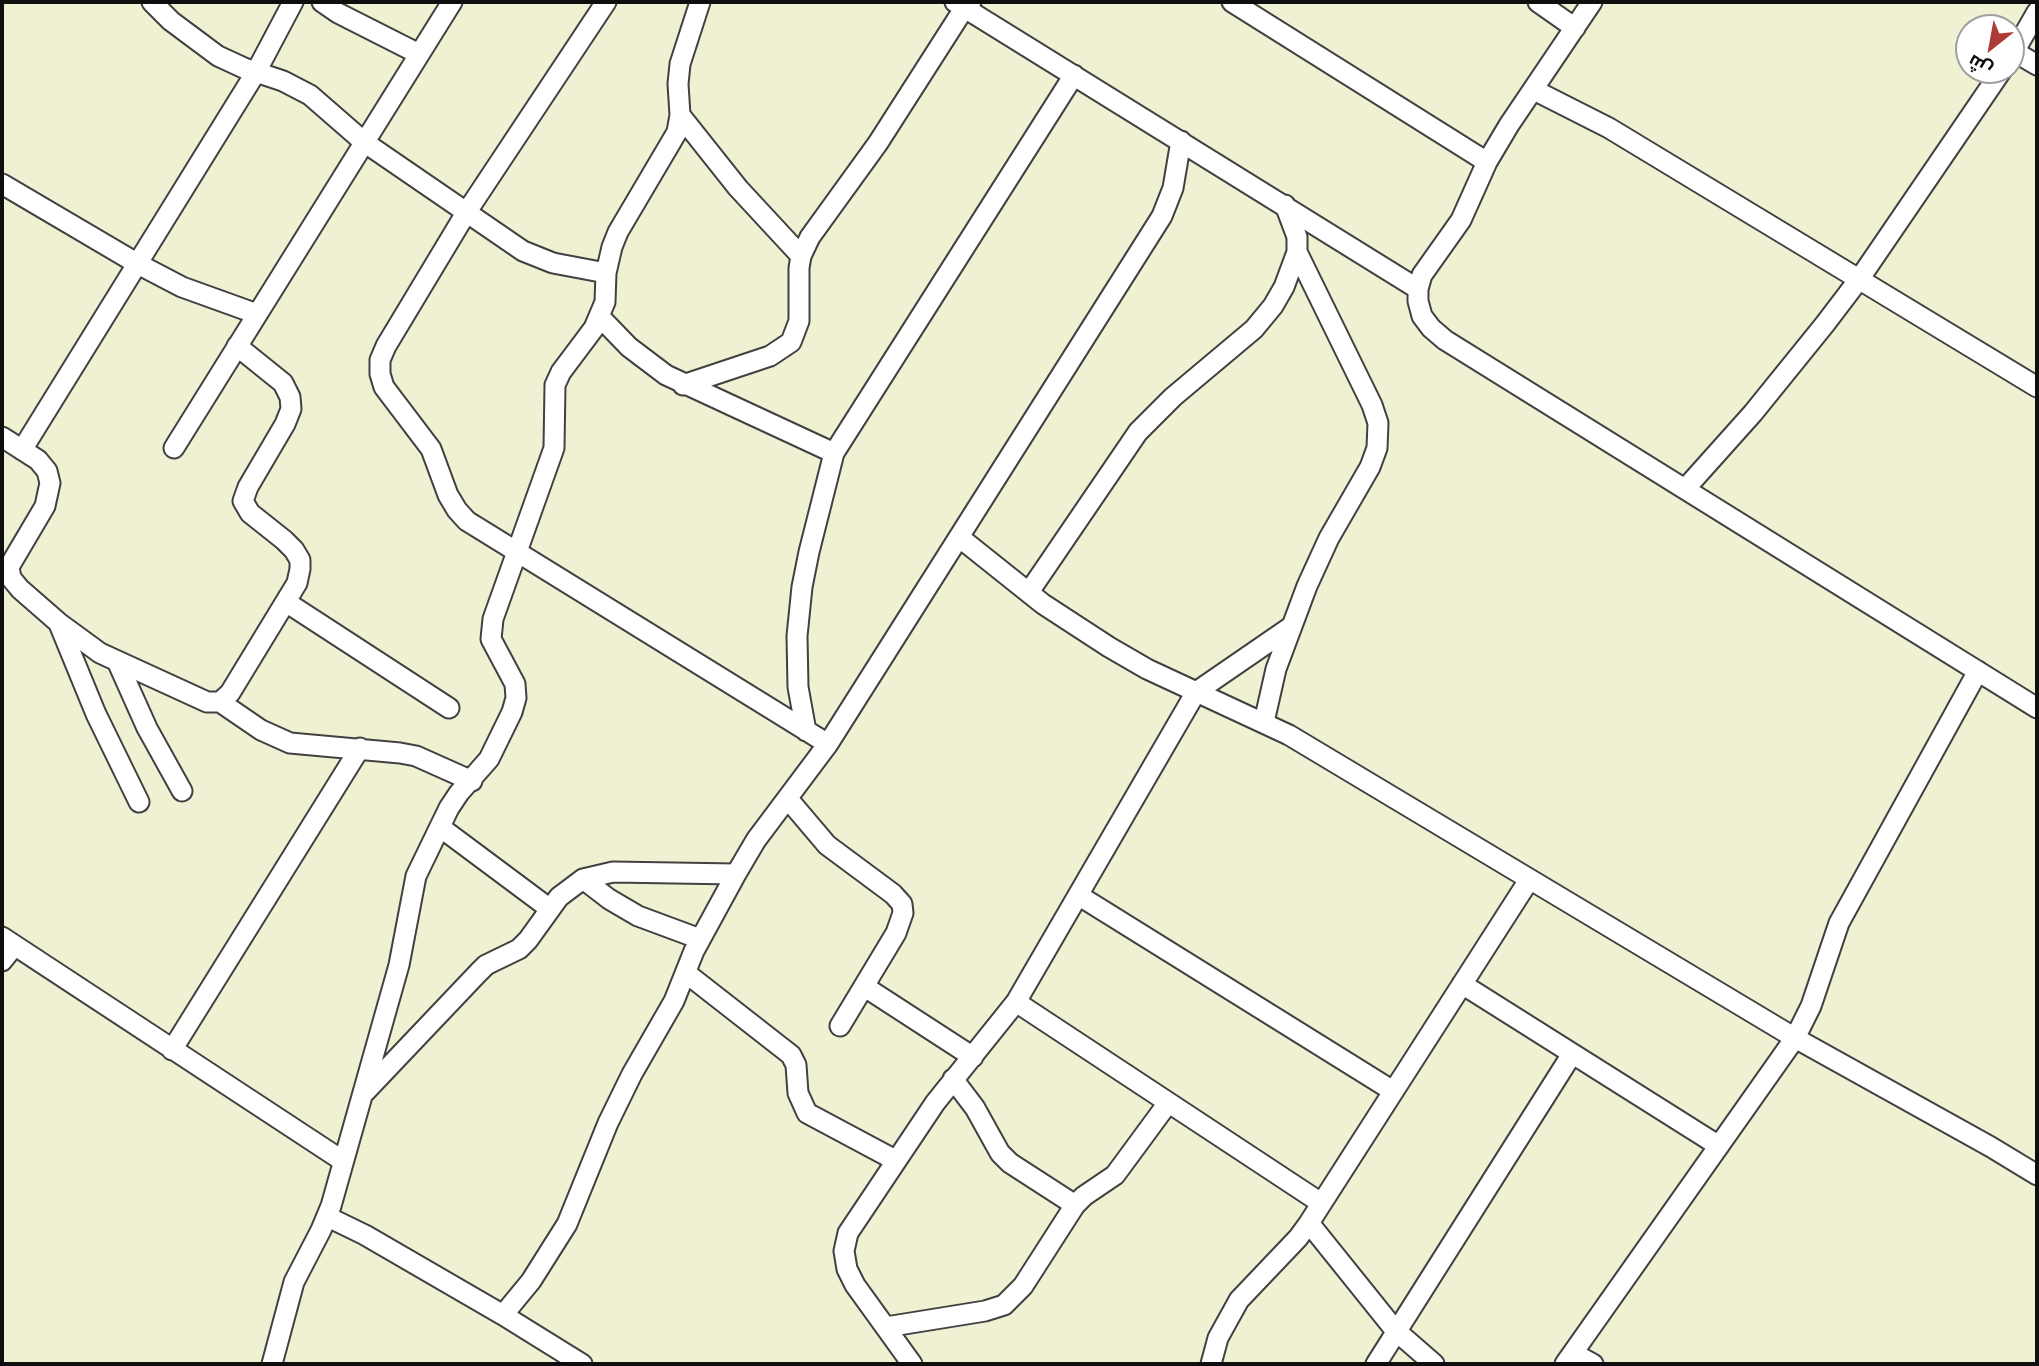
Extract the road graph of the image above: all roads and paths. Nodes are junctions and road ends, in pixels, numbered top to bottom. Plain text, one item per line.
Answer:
1 (152, 2) edge
2 (293, 2) edge
3 (322, 2) edge
4 (452, 2) edge
5 (606, 2) edge
6 (700, 2) edge
7 (1232, 2) edge
8 (1538, 2) edge
9 (1592, 2) edge
10 (964, 4) edge
11 (2037, 12) edge
12 (1575, 28) junction
13 (2025, 33) edge
14 (419, 54) junction
15 (256, 72) junction
16 (1074, 75) junction
17 (1992, 84) edge
18 (1534, 90) junction
19 (680, 115) junction
20 (1181, 141) junction
21 (363, 142) junction
22 (1487, 162) junction
23 (2, 184) edge
24 (1285, 205) junction
25 (466, 213) junction
26 (1297, 253) junction
27 (801, 256) junction
28 (138, 264) junction
29 (606, 273) junction
30 (1860, 278) junction
31 (1418, 289) junction
32 (257, 314) junction
33 (599, 316) junction
34 (237, 346) junction
35 (683, 385) junction
36 (2037, 387) edge
37 (2, 438) edge
38 (174, 447) dead end
39 (22, 450) junction
40 (834, 453) junction
41 (1685, 489) junction
42 (959, 537) junction
43 (515, 552) junction
44 (1029, 592) junction
45 (286, 602) junction
46 (58, 623) junction
47 (1292, 626) junction
48 (117, 661) junction
49 (1978, 671) junction
50 (1196, 692) junction
51 (220, 702) junction
52 (449, 708) dead end
53 (2037, 708) edge
54 (1264, 722) junction
55 (806, 731) junction
56 (828, 744) junction
57 (360, 748) junction
58 (472, 781) junction
59 (182, 791) dead end
60 (788, 799) junction
61 (139, 802) dead end
62 (440, 827) junction
63 (736, 874) junction
64 (583, 878) junction
65 (1529, 880) junction
66 (1078, 895) junction
67 (550, 909) junction
68 (700, 939) junction
69 (6, 948) edge
70 (685, 974) junction
71 (1462, 984) junction
72 (865, 987) junction
73 (1016, 1002) junction
74 (840, 1026) dead end
75 (1795, 1038) junction
76 (172, 1050) junction
77 (1572, 1054) junction
78 (973, 1057) junction
79 (953, 1079) junction
80 (1394, 1091) junction
81 (362, 1096) junction
82 (1168, 1103) junction
83 (1718, 1146) junction
84 (895, 1160) junction
85 (343, 1161) junction
86 (2037, 1175) edge
87 (1321, 1203) junction
88 (1075, 1205) junction
89 (328, 1217) junction
90 (1309, 1223) junction
91 (503, 1315) junction
92 (886, 1327) junction
93 (1395, 1330) junction
94 (1569, 1359) edge
95 (272, 1364) edge
96 (582, 1364) edge
97 (912, 1364) edge
98 (1211, 1364) edge
99 (1376, 1364) edge
100 (1434, 1364) edge
101 (1593, 1364) edge

1 - 15 street
2 - 15 street
3 - 14 street
4 - 14 street
5 - 25 street
6 - 19 street
7 - 22 street
8 - 12 street
9 - 12 street
10 - 16 street
10 - 27 street
11 - 13 street
12 - 18 street
14 - 21 street
15 - 21 street
15 - 28 street
16 - 20 street
16 - 40 street
17 - 30 street
18 - 22 street
18 - 30 street
19 - 27 street
19 - 29 street
20 - 24 street
20 - 42 street
21 - 25 street
21 - 32 street
22 - 31 street
23 - 28 street
24 - 26 street
24 - 31 street
25 - 29 street
25 - 43 street
26 - 44 street
26 - 47 street
27 - 35 street
28 - 32 street
28 - 39 street
29 - 33 street
30 - 36 street
30 - 41 street
31 - 41 street
32 - 34 street
33 - 35 street
33 - 43 street
34 - 38 street
34 - 45 street
35 - 40 street
37 - 39 street
39 - 46 street
40 - 55 street
41 - 49 street
42 - 44 street
42 - 56 street
43 - 55 street
43 - 58 street
44 - 50 street
45 - 51 street
45 - 52 street
46 - 48 street
46 - 61 street
47 - 50 street
47 - 54 street
48 - 51 street
48 - 59 street
49 - 53 street
49 - 75 street
50 - 54 street
50 - 66 street
51 - 57 street
54 - 65 street
55 - 56 street
56 - 60 street
57 - 58 street
57 - 76 street
58 - 62 street
60 - 63 street
60 - 72 street
62 - 67 street
62 - 81 street
63 - 64 street
63 - 68 street
64 - 67 street
64 - 68 street
65 - 71 street
65 - 75 street
66 - 73 street
66 - 80 street
67 - 81 street
68 - 70 street
69 - 76 street
70 - 84 street
70 - 91 street
71 - 77 street
71 - 80 street
72 - 74 street
72 - 78 street
73 - 78 street
73 - 82 street
75 - 83 street
75 - 86 street
76 - 85 street
77 - 83 street
77 - 93 street
78 - 79 street
79 - 84 street
79 - 88 street
80 - 87 street
81 - 85 street
82 - 87 street
82 - 88 street
83 - 94 street
84 - 92 street
85 - 89 street
87 - 90 street
88 - 92 street
89 - 91 street
89 - 95 street
90 - 93 street
90 - 98 street
91 - 96 street
92 - 97 street
93 - 99 street
93 - 100 street
94 - 101 street

